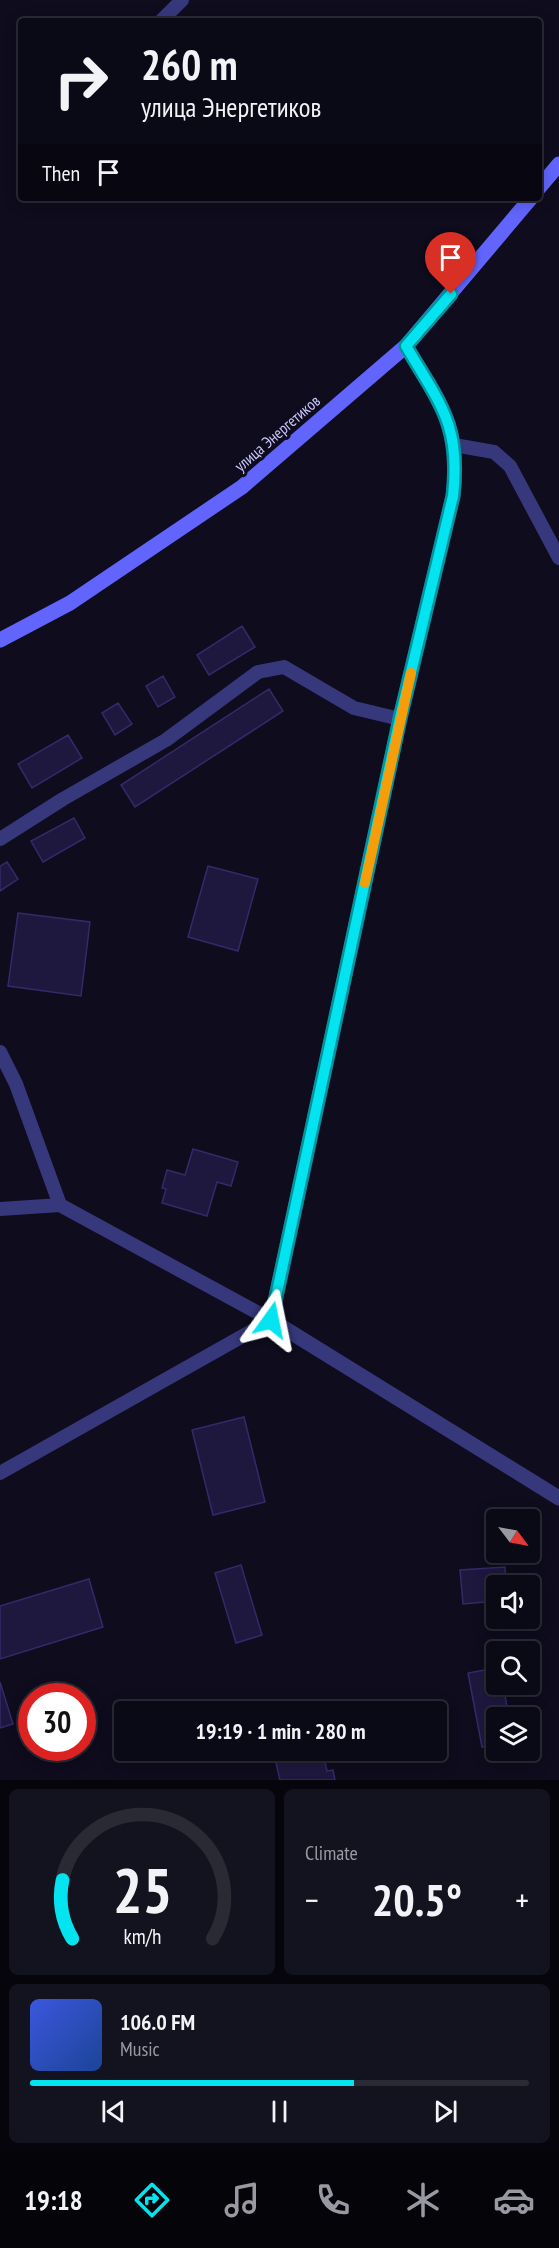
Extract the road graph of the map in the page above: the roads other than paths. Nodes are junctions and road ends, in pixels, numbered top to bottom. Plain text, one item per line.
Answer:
1 (182, 0) edge
2 (164, 18) edge
3 (559, 164) edge
4 (542, 184) edge
5 (528, 201) edge
6 (406, 346) junction
7 (454, 445) junction
8 (559, 558) edge
9 (0, 640) edge
10 (400, 718) junction
11 (0, 839) edge
12 (0, 1052) edge
13 (60, 1205) junction
14 (0, 1209) edge
15 (271, 1320) junction
16 (0, 1473) edge
17 (559, 1498) edge

1 - 2 lane
3 - 4 main road
5 - 6 main road, улица Энергетиков
6 - 7 street
6 - 9 main road, улица Энергетиков
7 - 8 lane
7 - 10 street
10 - 11 lane
10 - 15 street
12 - 13 lane
13 - 14 lane
13 - 15 lane
15 - 16 lane
15 - 17 street

